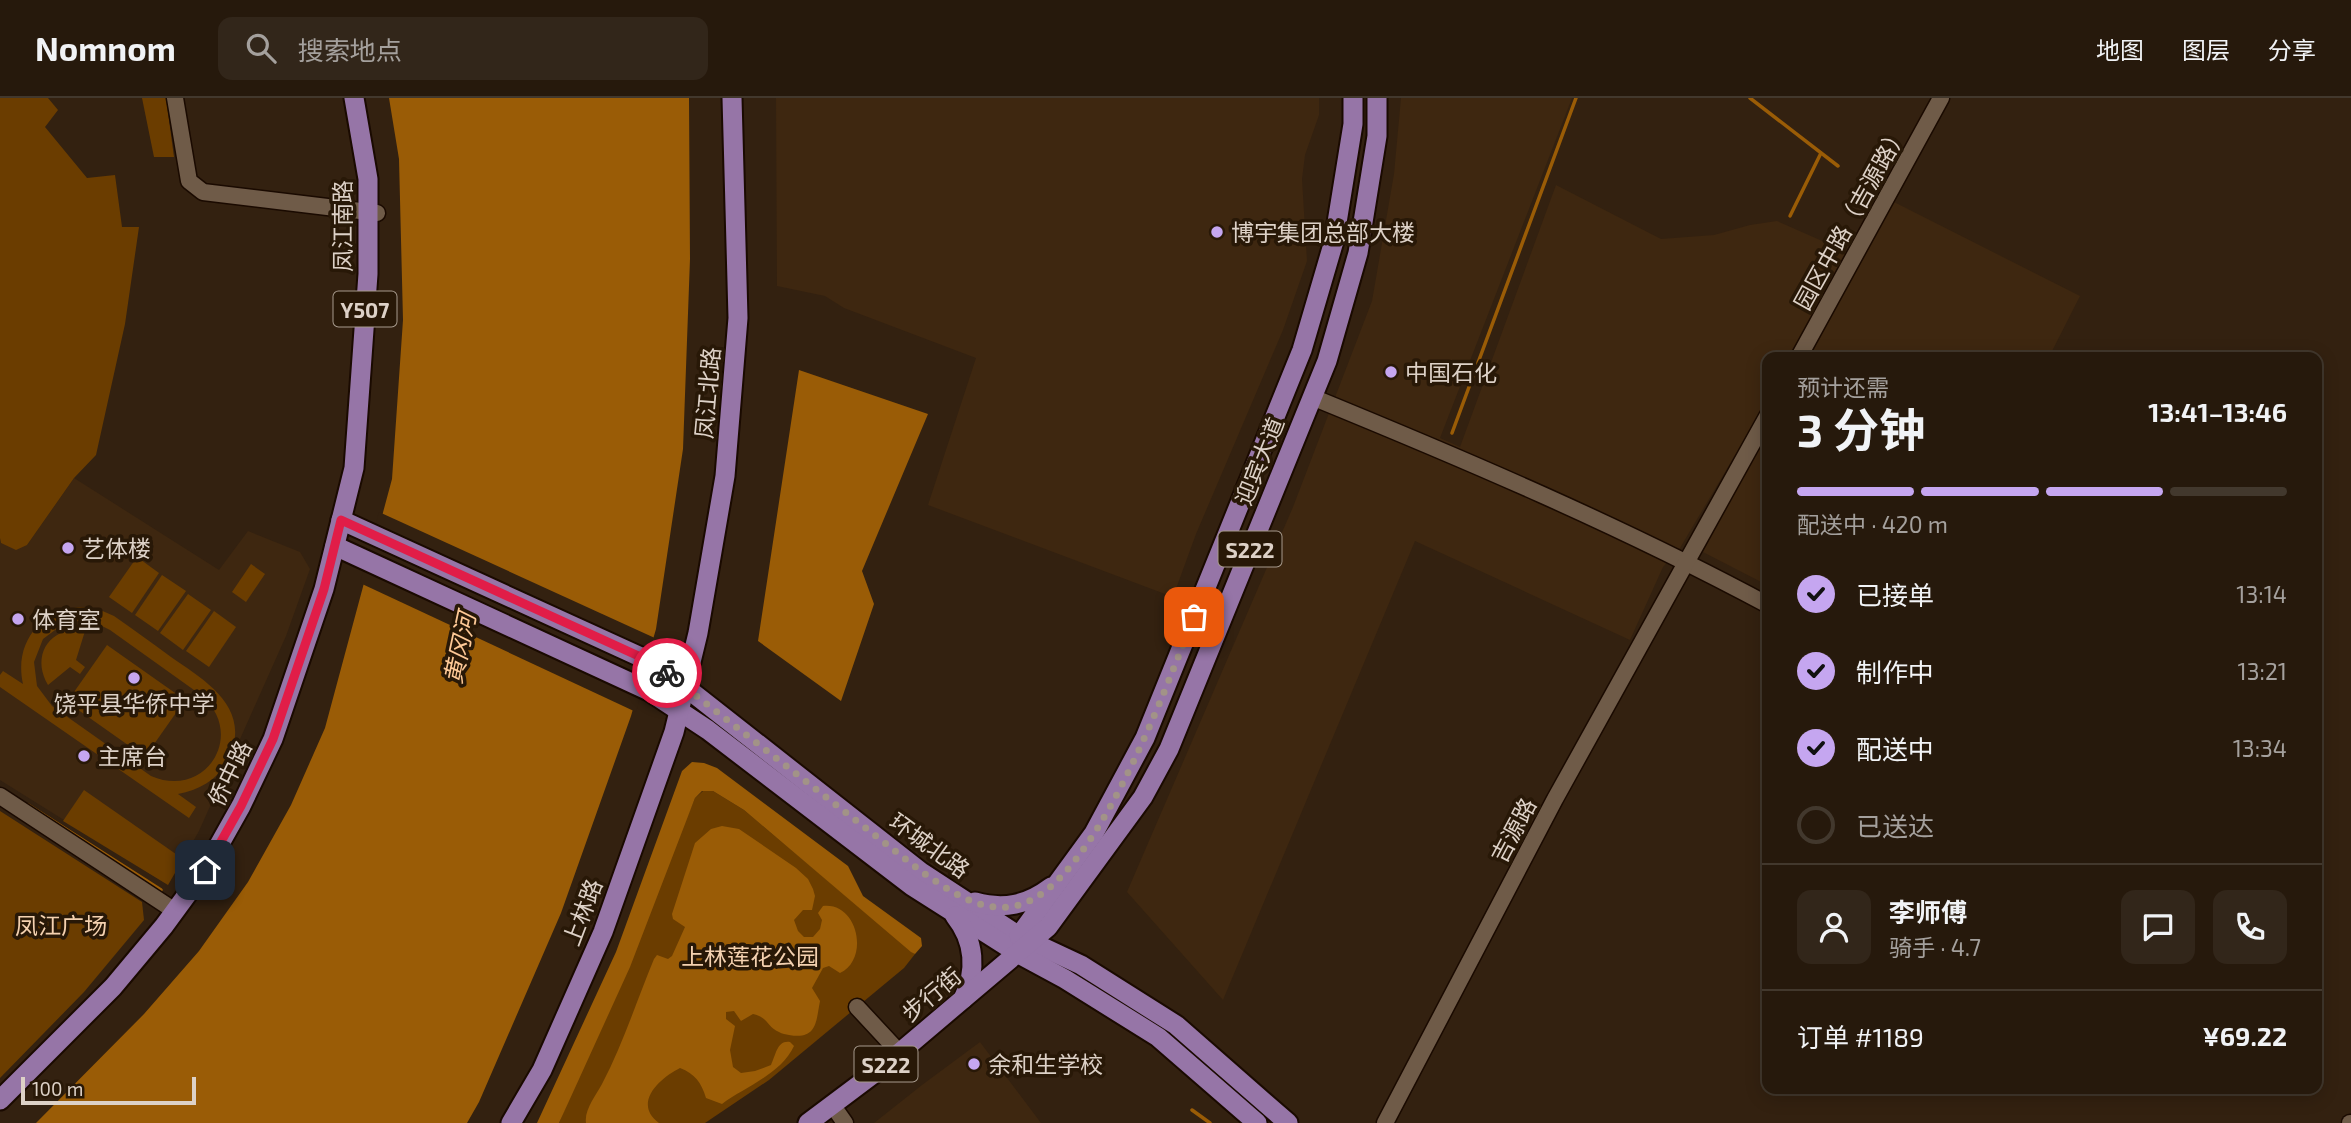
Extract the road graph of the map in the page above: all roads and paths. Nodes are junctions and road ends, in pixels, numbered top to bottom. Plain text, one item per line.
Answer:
1 (175, 98) edge
2 (354, 98) edge
3 (732, 98) edge
4 (1342, 98) edge
5 (1355, 98) edge
6 (1377, 98) edge
7 (1941, 98) edge
8 (1346, 169) junction
9 (1371, 174) junction
10 (377, 213) dead end
11 (1318, 298) junction
12 (1343, 306) junction
13 (1802, 352) edge
14 (1312, 397) junction
15 (1762, 426) edge
16 (1267, 436) junction
17 (1292, 446) junction
18 (341, 520) junction
19 (334, 546) junction
20 (1688, 562) junction
21 (1762, 602) edge
22 (685, 688) junction
23 (679, 711) junction
24 (0, 796) edge
25 (1064, 875) junction
26 (954, 903) junction
27 (175, 911) junction
28 (1019, 945) junction
29 (961, 1001) junction
30 (857, 1007) dead end
31 (897, 1050) dead end
32 (0, 1100) edge
33 (511, 1123) edge
34 (808, 1123) edge
35 (1257, 1123) edge
36 (1288, 1123) edge
37 (1385, 1123) edge

1 - 10 street
2 - 18 main road, 凤江南路 / Y507
3 - 22 main road, 凤江北路
4 - 5 street
5 - 8 main road, 迎宾大道 / S222
6 - 9 main road, 迎宾大道 / S222
7 - 13 street, 园区中路（吉源路）
8 - 9 main road
8 - 11 main road, 迎宾大道 / S222
9 - 12 main road, 迎宾大道 / S222
11 - 12 main road
11 - 16 main road, 迎宾大道 / S222
12 - 14 main road, 迎宾大道 / S222
14 - 17 main road, 迎宾大道 / S222
14 - 20 street
15 - 20 street
16 - 17 main road
16 - 25 main road, 迎宾大道 / S222
17 - 28 main road, 迎宾大道 / S222
18 - 19 main road, 侨中路 / Y507
18 - 22 main road, 环城北路
19 - 23 main road, 环城北路
19 - 27 main road, 侨中路 / Y507
20 - 21 street
20 - 37 street, 吉源路
22 - 23 main road, 凤江北路
22 - 26 main road, 环城北路
23 - 26 main road, 环城北路
23 - 33 main road, 上林路
24 - 27 street
25 - 26 main road
25 - 28 main road, 迎宾大道 / S222
26 - 28 main road, 环城北路
26 - 29 main road
27 - 32 main road, 侨中路 / Y507
28 - 29 main road, 步行街 / S222
28 - 35 main road, 环城北路
28 - 36 main road, 环城北路
29 - 34 main road, 步行街 / S222
30 - 31 street

